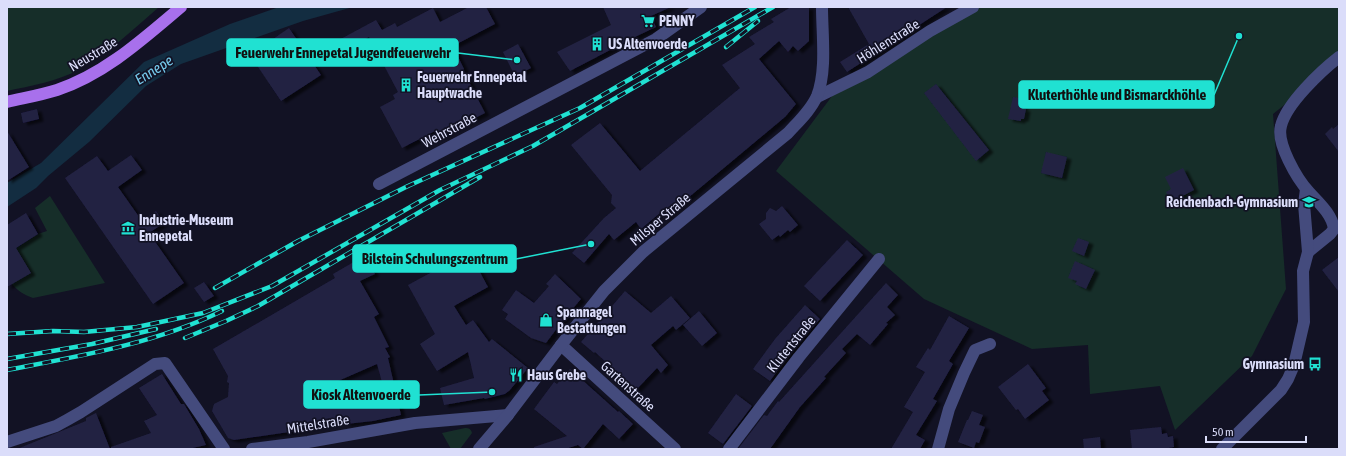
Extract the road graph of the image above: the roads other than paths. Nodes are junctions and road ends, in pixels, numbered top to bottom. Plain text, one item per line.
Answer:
1 (181, 7) edge
2 (701, 7) edge
3 (822, 7) edge
4 (973, 7) edge
5 (1339, 57) edge
6 (817, 97) junction
7 (7, 102) edge
8 (379, 184) dead end
9 (1306, 189) junction
10 (1308, 252) junction
11 (879, 259) dead end
12 (990, 344) dead end
13 (561, 345) junction
14 (508, 415) junction
15 (7, 442) edge
16 (224, 449) edge
17 (252, 449) edge
18 (480, 449) edge
19 (675, 449) edge
20 (729, 449) edge
21 (938, 449) edge
22 (1222, 449) edge

1 - 7 main road, Neustraße
2 - 8 street, Wehrstraße
3 - 6 street, Milsper Straße
4 - 6 street, Höhlenstraße
5 - 9 street
6 - 13 street, Milsper Straße
9 - 10 street
9 - 10 street
10 - 22 street
11 - 20 street, Klutertstraße
12 - 21 street
13 - 14 street, Milsper Straße
13 - 19 street, Gartenstraße
14 - 17 street, Mittelstraße
14 - 18 street, Milsper Straße
15 - 16 street

